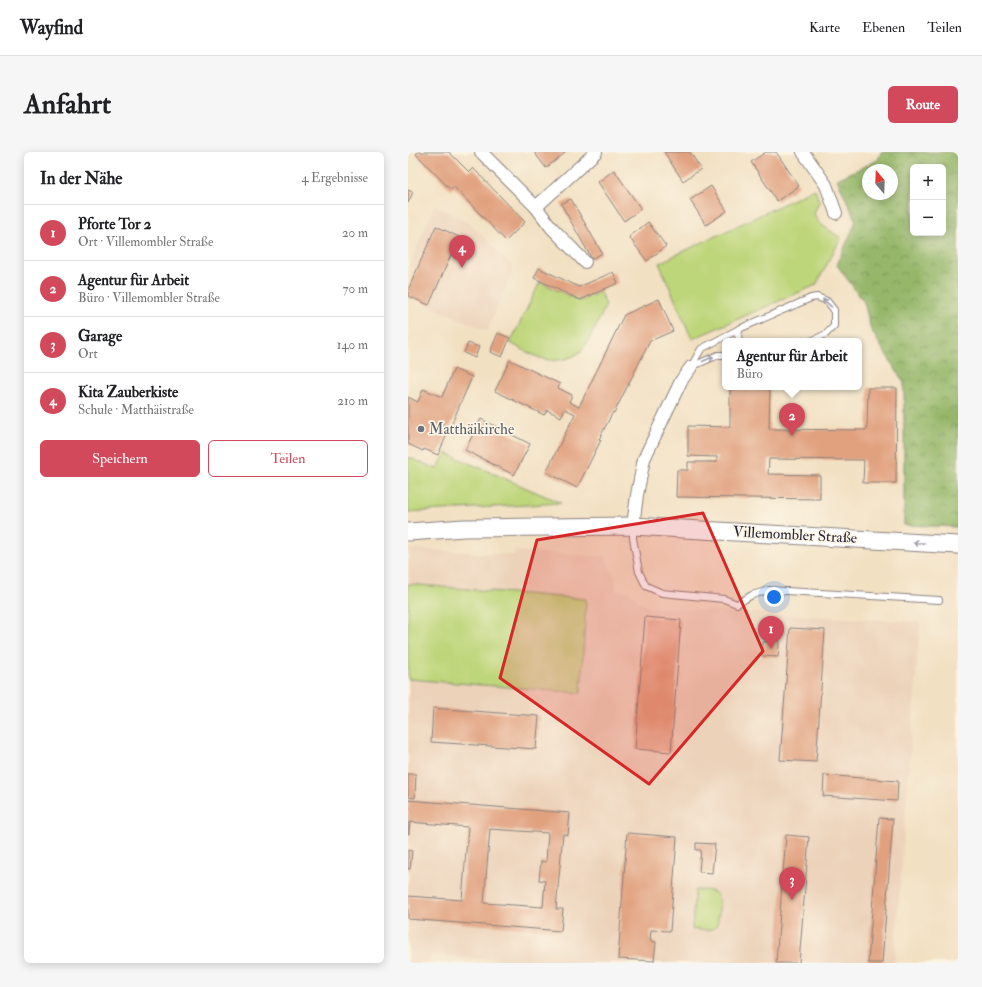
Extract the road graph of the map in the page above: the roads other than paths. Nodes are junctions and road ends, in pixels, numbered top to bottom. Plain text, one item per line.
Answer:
1 (481, 152) edge
2 (596, 152) edge
3 (803, 152) edge
4 (536, 207) junction
5 (836, 213) dead end
6 (585, 262) dead end
7 (739, 329) junction
8 (738, 338) edge
9 (817, 338) edge
10 (722, 356) edge
11 (691, 367) junction
12 (633, 526) junction
13 (408, 532) edge
14 (958, 545) edge
15 (939, 600) dead end

1 - 4 street
2 - 4 street
3 - 5 street
4 - 6 street
7 - 8 lane
9 -> 7 lane
7 - 11 lane
11 -> 10 lane
11 - 12 street
12 - 13 street, Villemombler Straße
14 -> 12 street, Villemombler Straße
12 - 15 lane

